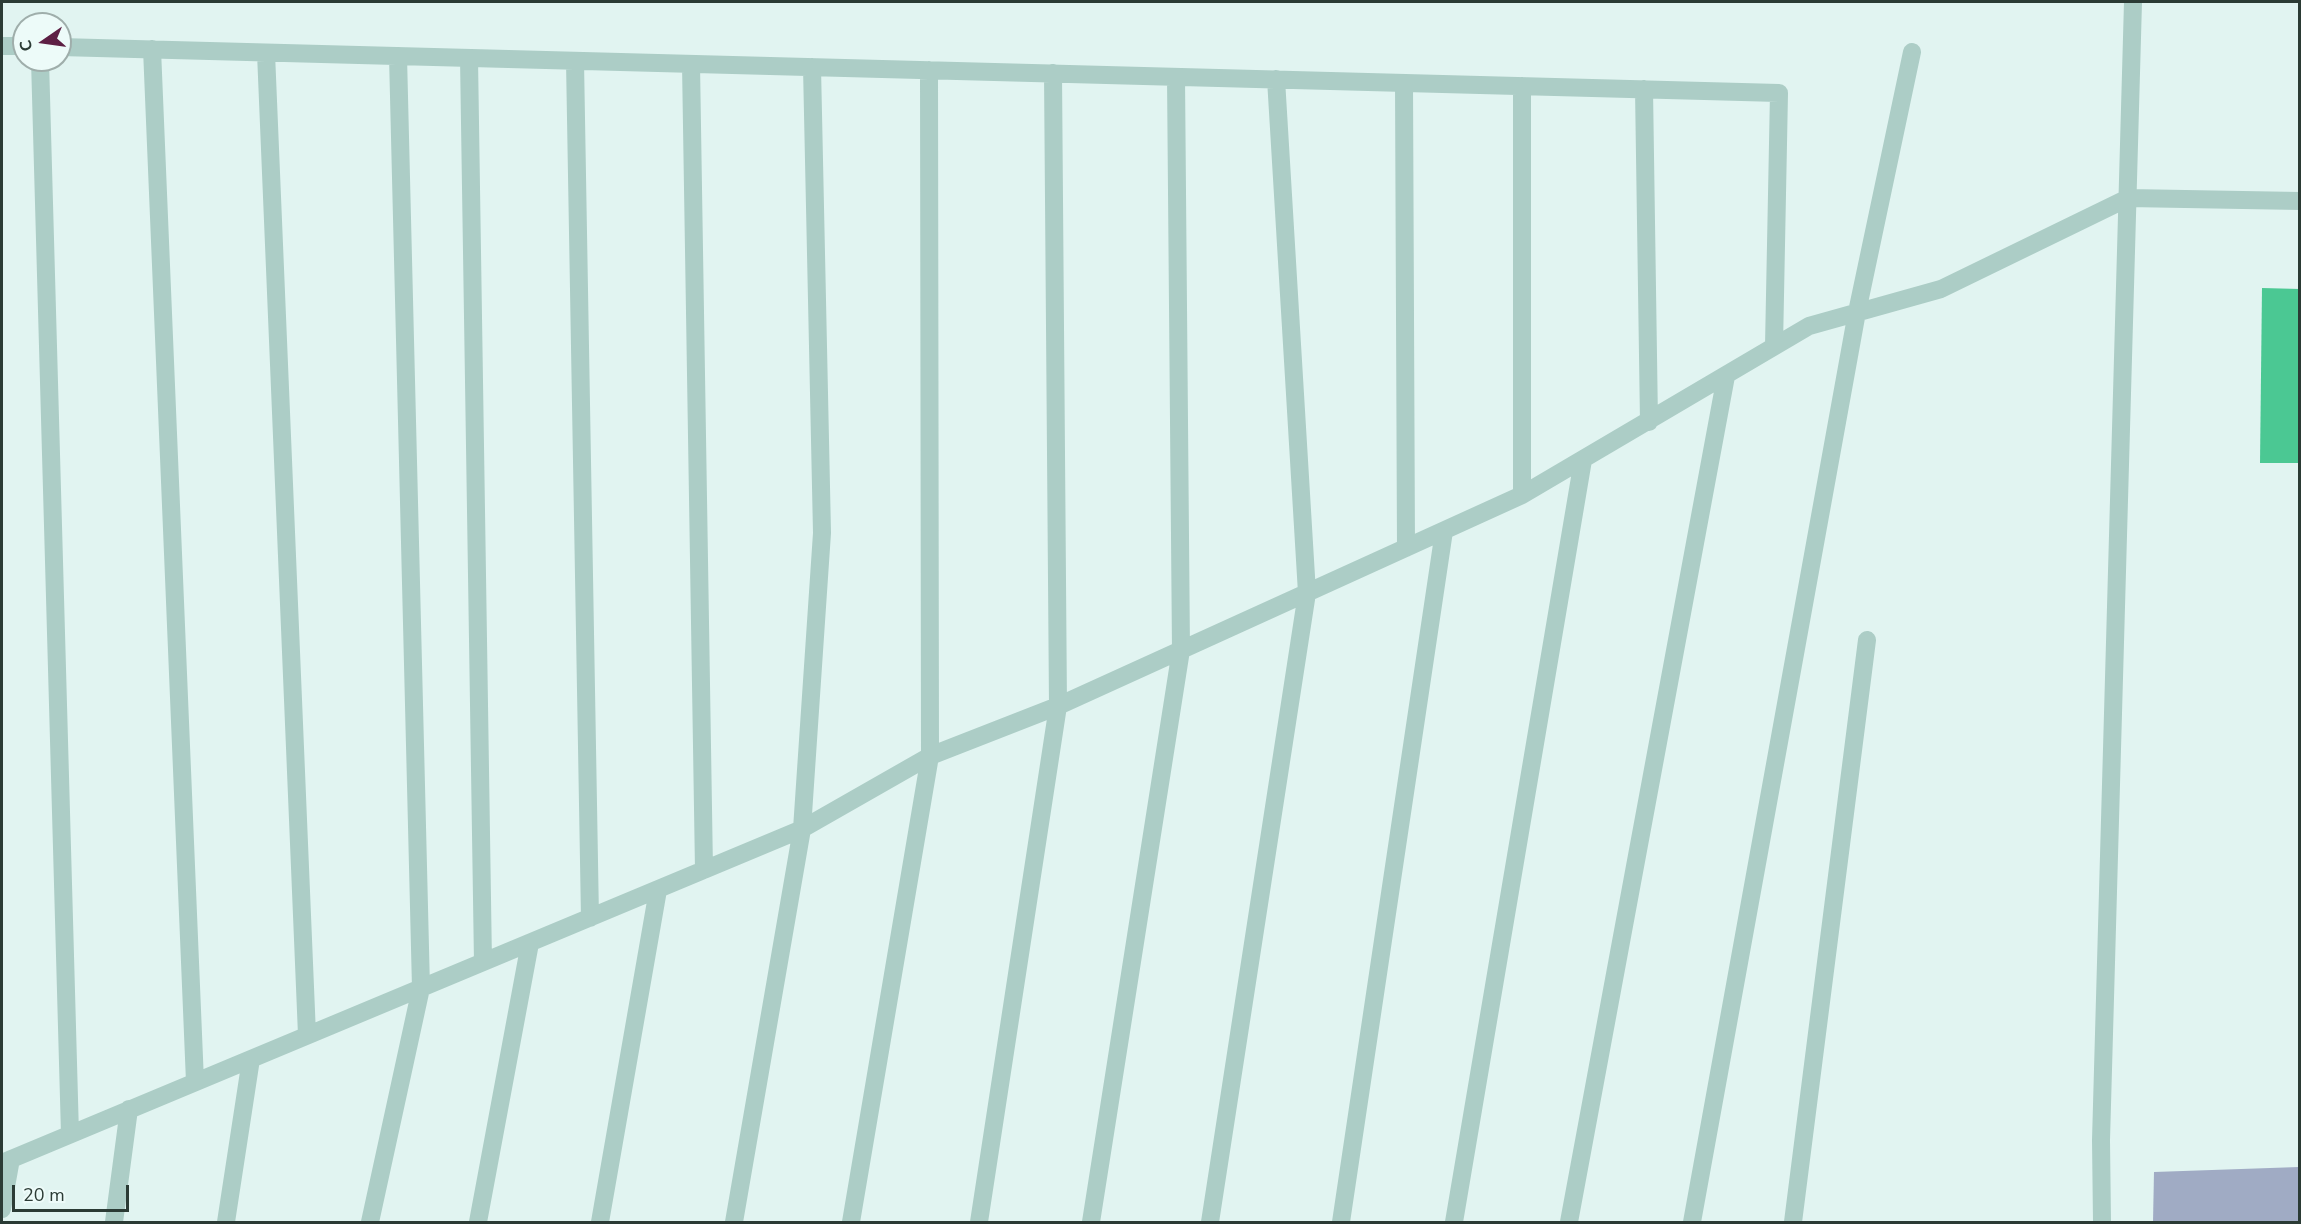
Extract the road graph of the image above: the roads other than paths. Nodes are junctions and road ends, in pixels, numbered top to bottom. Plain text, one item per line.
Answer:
1 (2133, 2) edge
2 (72, 47) edge
3 (152, 49) junction
4 (266, 52) junction
5 (1912, 52) dead end
6 (398, 56) junction
7 (469, 58) junction
8 (575, 61) junction
9 (691, 64) junction
10 (812, 67) junction
11 (929, 70) junction
12 (40, 72) edge
13 (1053, 73) junction
14 (1176, 77) junction
15 (1276, 80) junction
16 (1404, 82) junction
17 (1522, 86) junction
18 (1644, 89) junction
19 (2127, 198) junction
20 (2300, 201) edge
21 (1857, 312) junction
22 (1774, 346) junction
23 (1726, 376) junction
24 (1648, 422) junction
25 (1583, 460) junction
26 (1522, 495) junction
27 (1444, 531) junction
28 (1406, 548) junction
29 (1307, 593) junction
30 (1867, 640) dead end
31 (1181, 650) junction
32 (1058, 706) junction
33 (930, 756) junction
34 (802, 830) junction
35 (704, 870) junction
36 (658, 890) junction
37 (590, 918) junction
38 (530, 943) junction
39 (483, 963) junction
40 (421, 988) junction
41 (307, 1035) junction
42 (250, 1059) junction
43 (195, 1082) junction
44 (129, 1109) junction
45 (70, 1134) junction
46 (6, 1161) edge
47 (2, 1209) edge
48 (114, 1222) edge
49 (226, 1222) edge
50 (370, 1222) edge
51 (478, 1222) edge
52 (600, 1222) edge
53 (734, 1222) edge
54 (851, 1222) edge
55 (979, 1222) edge
56 (1091, 1222) edge
57 (1210, 1222) edge
58 (1341, 1222) edge
59 (1454, 1222) edge
60 (1569, 1222) edge
61 (1692, 1222) edge
62 (1788, 1222) edge
63 (2102, 1222) edge

1 - 19 lane
2 - 3 lane
3 - 4 lane
3 - 43 lane
4 - 6 lane
4 - 41 lane
5 - 21 lane
6 - 7 lane
6 - 40 lane
7 - 8 lane
7 - 39 lane
8 - 9 lane
8 - 37 lane
9 - 10 lane
9 - 35 lane
10 - 11 lane
10 - 34 lane
11 - 13 lane
11 - 33 lane
12 - 45 lane
13 - 14 lane
13 - 32 lane
14 - 15 lane
14 - 31 lane
15 - 16 lane
15 - 29 lane
16 - 17 lane
16 - 28 lane
17 - 18 lane
17 - 26 lane
18 - 22 lane
18 - 24 lane
19 - 20 lane
19 - 21 lane
19 - 63 lane
21 - 22 lane
21 - 61 lane
22 - 23 lane
23 - 24 lane
23 - 60 lane
24 - 25 lane
25 - 26 lane
25 - 59 lane
26 - 27 lane
27 - 28 lane
27 - 58 lane
28 - 29 lane
29 - 31 lane
29 - 57 lane
30 - 62 lane
31 - 32 lane
31 - 56 lane
32 - 33 lane
32 - 55 lane
33 - 34 lane
33 - 54 lane
34 - 35 lane
34 - 53 lane
35 - 36 lane
36 - 37 lane
36 - 52 lane
37 - 38 lane
38 - 39 lane
38 - 51 lane
39 - 40 lane
40 - 41 lane
40 - 50 lane
41 - 42 lane
42 - 43 lane
42 - 49 lane
43 - 44 lane
44 - 45 lane
44 - 48 lane
45 - 46 lane
46 - 47 lane

